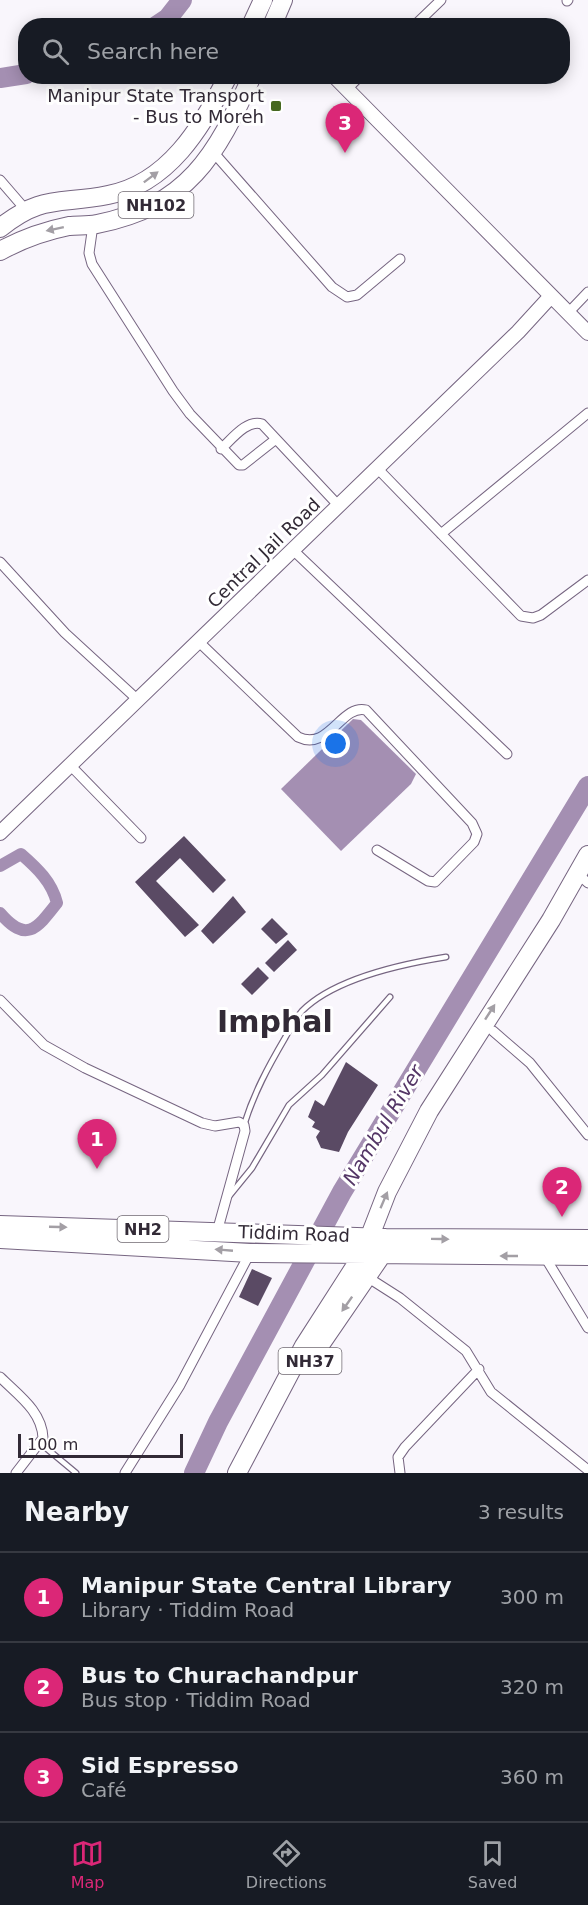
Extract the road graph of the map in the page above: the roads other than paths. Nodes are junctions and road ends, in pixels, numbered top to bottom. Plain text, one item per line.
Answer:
1 (441, 0) edge
2 (422, 18) edge
3 (224, 84) edge
4 (248, 84) edge
5 (341, 84) edge
6 (352, 84) edge
7 (346, 90) junction
8 (214, 153) junction
9 (0, 180) edge
10 (25, 209) junction
11 (93, 225) junction
12 (0, 228) edge
13 (0, 251) edge
14 (400, 259) dead end
15 (588, 292) edge
16 (551, 296) junction
17 (568, 313) junction
18 (588, 333) edge
19 (588, 413) edge
20 (276, 439) junction
21 (221, 449) junction
22 (377, 468) junction
23 (338, 505) junction
24 (441, 534) junction
25 (294, 551) junction
26 (0, 562) edge
27 (588, 580) edge
28 (199, 642) junction
29 (138, 700) junction
30 (507, 754) dead end
31 (70, 765) junction
32 (0, 833) edge
33 (141, 838) dead end
34 (376, 850) dead end
35 (588, 855) edge
36 (583, 879) edge
37 (447, 957) dead end
38 (390, 996) dead end
39 (0, 1000) edge
40 (494, 1031) dead end
41 (244, 1125) junction
42 (588, 1135) edge
43 (226, 1200) junction
44 (0, 1225) edge
45 (217, 1232) junction
46 (256, 1234) junction
47 (0, 1239) edge
48 (588, 1239) edge
49 (284, 1244) junction
50 (250, 1253) junction
51 (365, 1255) junction
52 (588, 1256) edge
53 (545, 1257) junction
54 (588, 1328) edge
55 (478, 1369) junction
56 (0, 1377) edge
57 (40, 1443) junction
58 (588, 1470) edge
59 (16, 1473) edge
60 (76, 1473) edge
61 (125, 1473) edge
62 (237, 1473) edge
63 (251, 1473) edge
64 (400, 1473) edge

1 - 2 street
10 -> 3 highway, NH102
4 - 8 highway, NH102
5 - 7 street
6 - 7 street
7 - 16 street
8 - 11 highway, NH102
8 - 14 street
9 - 10 street
10 - 12 highway, NH102
11 -> 13 highway, NH102
11 - 21 street
15 - 17 street
16 - 17 street
16 - 22 street, Central Jail Road
17 - 18 street
19 - 24 street
20 - 21 street
20 - 21 street
20 - 23 street
22 - 23 street, Central Jail Road
22 - 24 street
23 - 25 street, Central Jail Road
24 - 27 street
25 - 28 street, Central Jail Road
25 - 30 street
26 - 29 street
28 - 29 street, Central Jail Road
28 - 34 street
29 - 31 street, Central Jail Road
31 - 32 street, Central Jail Road
31 - 33 street
35 - 36 highway
51 -> 36 highway
37 - 41 lane
38 - 43 lane
39 - 41 street
40 - 42 street
41 - 43 street
43 - 45 street
44 -> 45 highway, Tiddim Road / NH2
45 - 46 highway, Tiddim Road / NH2
46 - 49 highway, Tiddim Road / NH2
46 - 50 street
50 -> 47 highway, NH2
51 -> 48 highway, Tiddim Road / NH2
49 - 50 highway, NH2
49 - 51 highway, Tiddim Road / NH2
49 - 51 highway, NH2
50 - 61 street
53 -> 51 highway, Tiddim Road / NH2
51 - 55 street
51 - 62 highway, NH37
51 -> 63 highway, NH37
52 - 53 highway, Tiddim Road / NH2
53 - 54 street
55 - 58 street
55 - 64 street
56 - 57 street
57 - 59 street
57 - 60 lane

